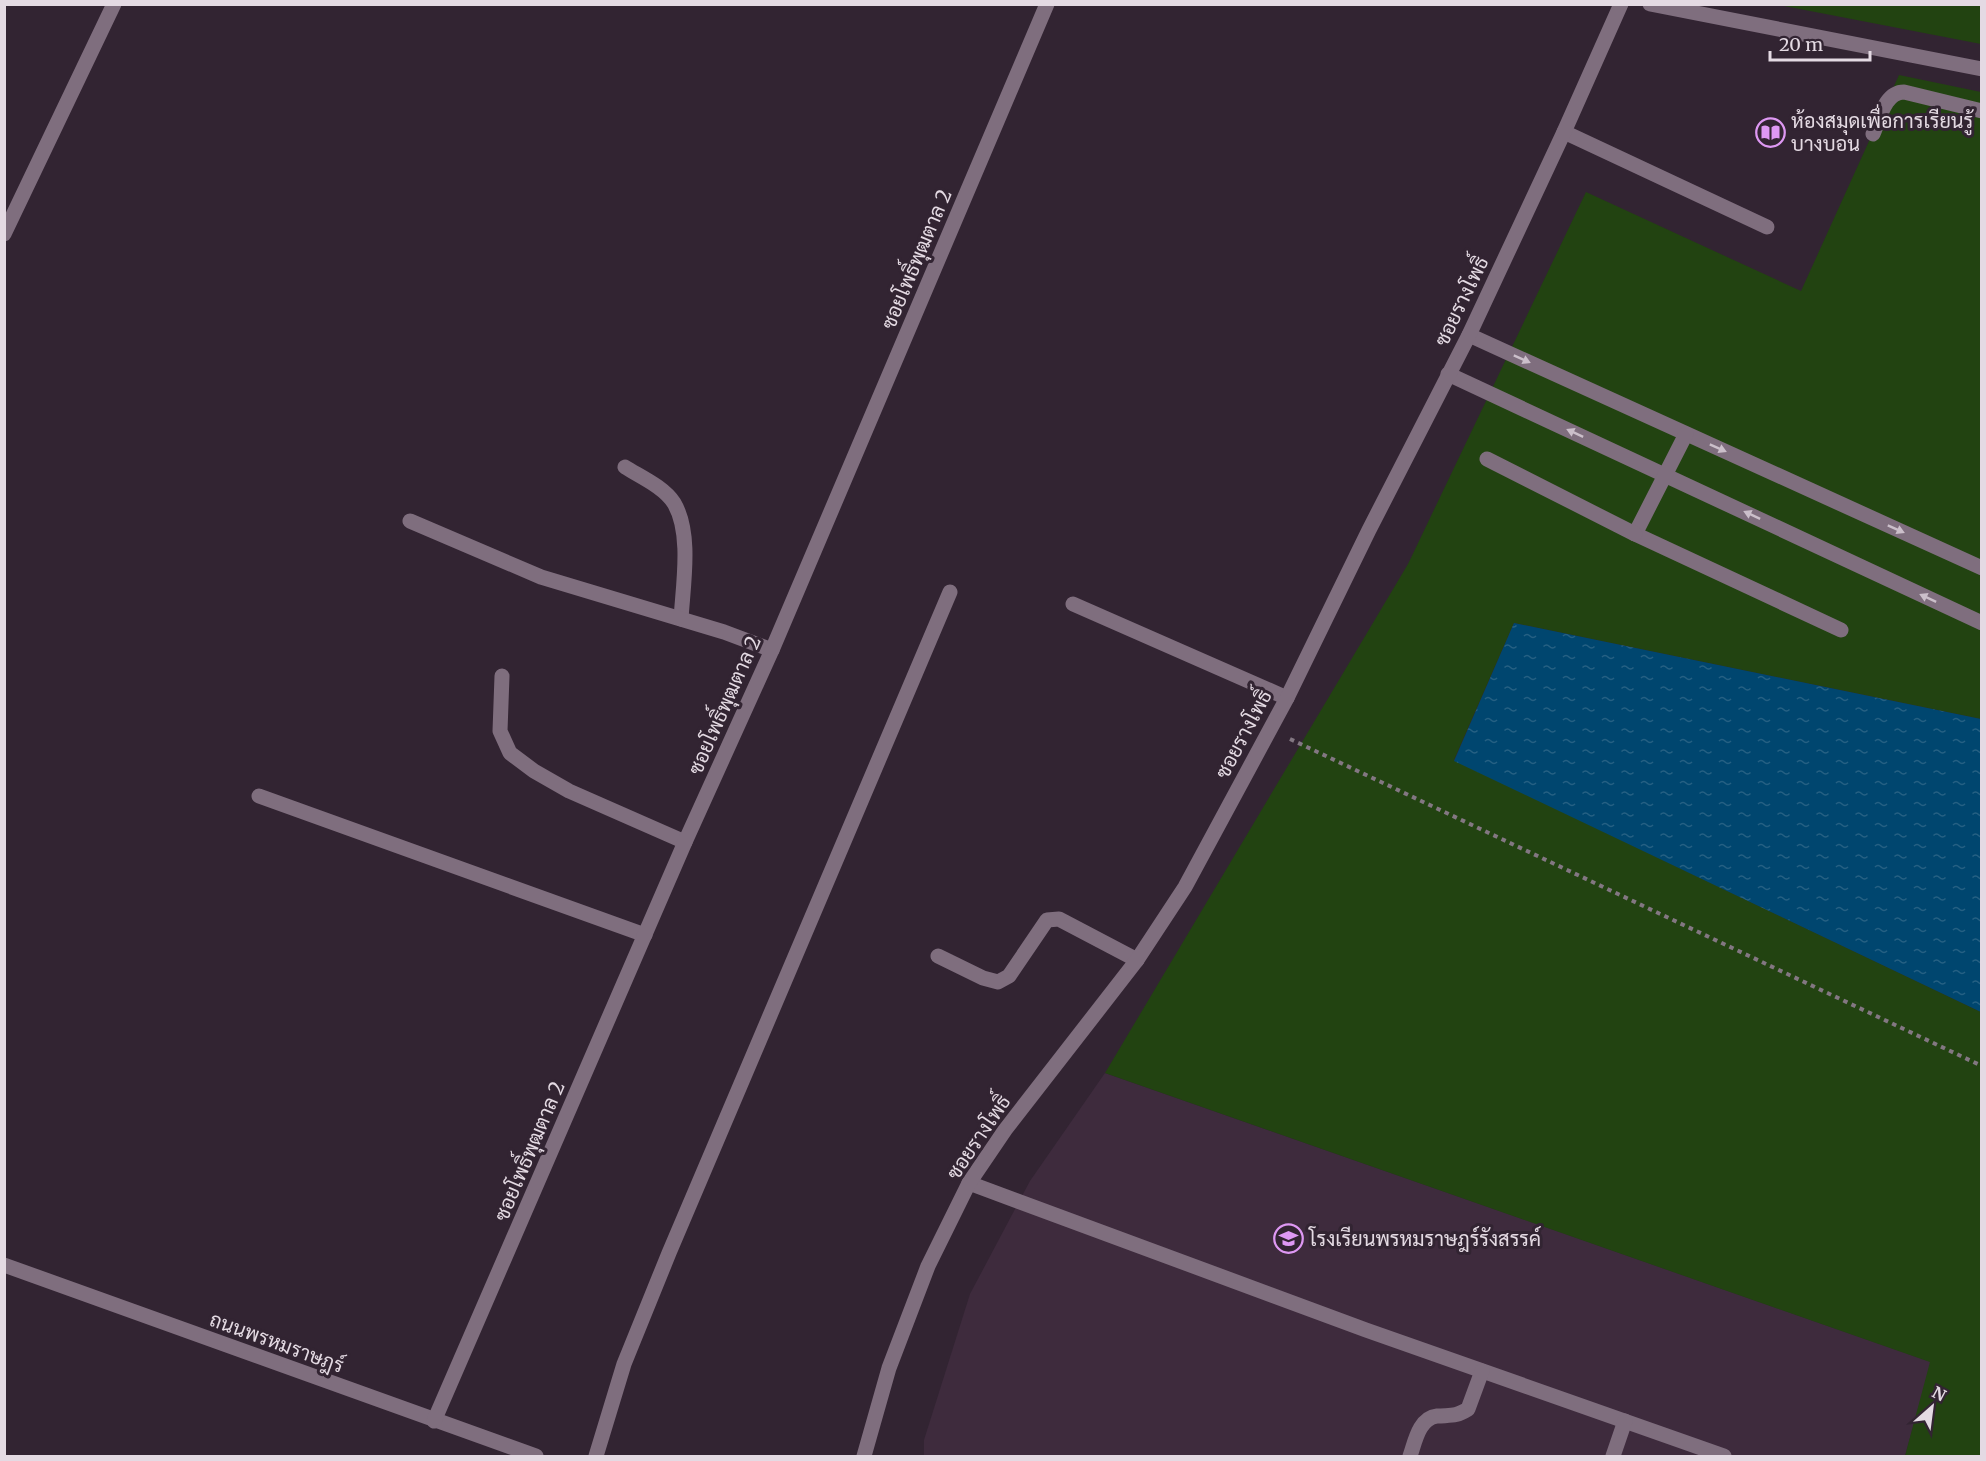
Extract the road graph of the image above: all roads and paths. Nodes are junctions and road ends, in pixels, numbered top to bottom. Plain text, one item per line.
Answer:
1 (114, 4) edge
2 (1047, 4) edge
3 (1621, 4) edge
4 (1650, 4) edge
5 (1982, 69) edge
6 (1982, 111) edge
7 (1564, 132) junction
8 (1873, 134) dead end
9 (1767, 227) dead end
10 (4, 234) edge
11 (1469, 335) junction
12 (1448, 374) junction
13 (1686, 434) junction
14 (1487, 459) dead end
15 (625, 467) dead end
16 (1665, 475) junction
17 (410, 521) dead end
18 (1635, 534) junction
19 (1980, 564) edge
20 (950, 592) dead end
21 (1073, 604) dead end
22 (681, 619) junction
23 (1982, 623) edge
24 (1841, 630) dead end
25 (772, 650) junction
26 (502, 676) dead end
27 (1287, 698) junction
28 (1270, 729) junction
29 (259, 796) dead end
30 (685, 842) junction
31 (645, 935) junction
32 (938, 956) dead end
33 (1137, 960) junction
34 (1982, 1066) edge
35 (969, 1183) junction
36 (4, 1265) edge
37 (1482, 1371) junction
38 (1625, 1421) junction
39 (435, 1422) junction
40 (536, 1456) edge
41 (596, 1456) edge
42 (864, 1456) edge
43 (1410, 1456) edge
44 (1614, 1456) edge
45 (1724, 1456) edge

1 - 10 street
2 - 25 street, ซอยโพธิ์พุฒตาล 2
3 - 7 street, ซอยรางโพธิ์
4 - 5 street
6 - 8 street
7 - 9 street
7 - 11 street, ซอยรางโพธิ์
11 - 12 street, ซอยรางโพธิ์
11 -> 13 street
16 -> 12 street
12 - 27 street, ซอยรางโพธิ์
13 - 16 street
13 -> 19 street
14 - 18 street
15 - 22 street
16 - 18 street
23 -> 16 street
17 - 22 street
18 - 24 street
20 - 41 street
21 - 27 street
22 - 25 street
25 - 30 street, ซอยโพธิ์พุฒตาล 2
26 - 30 street
27 - 28 street, ซอยรางโพธิ์
28 - 33 street, ซอยรางโพธิ์
28 - 34 path
29 - 31 street
30 - 31 street, ซอยโพธิ์พุฒตาล 2
31 - 39 street, ซอยโพธิ์พุฒตาล 2
32 - 33 street
33 - 35 street, ซอยรางโพธิ์
35 - 37 street
35 - 42 street, ซอยรางโพธิ์
36 - 39 street, ถนนพรหมราษฎร์
37 - 38 street
37 - 43 street
38 - 44 street
38 - 45 street
39 - 40 street, ถนนพรหมราษฎร์

